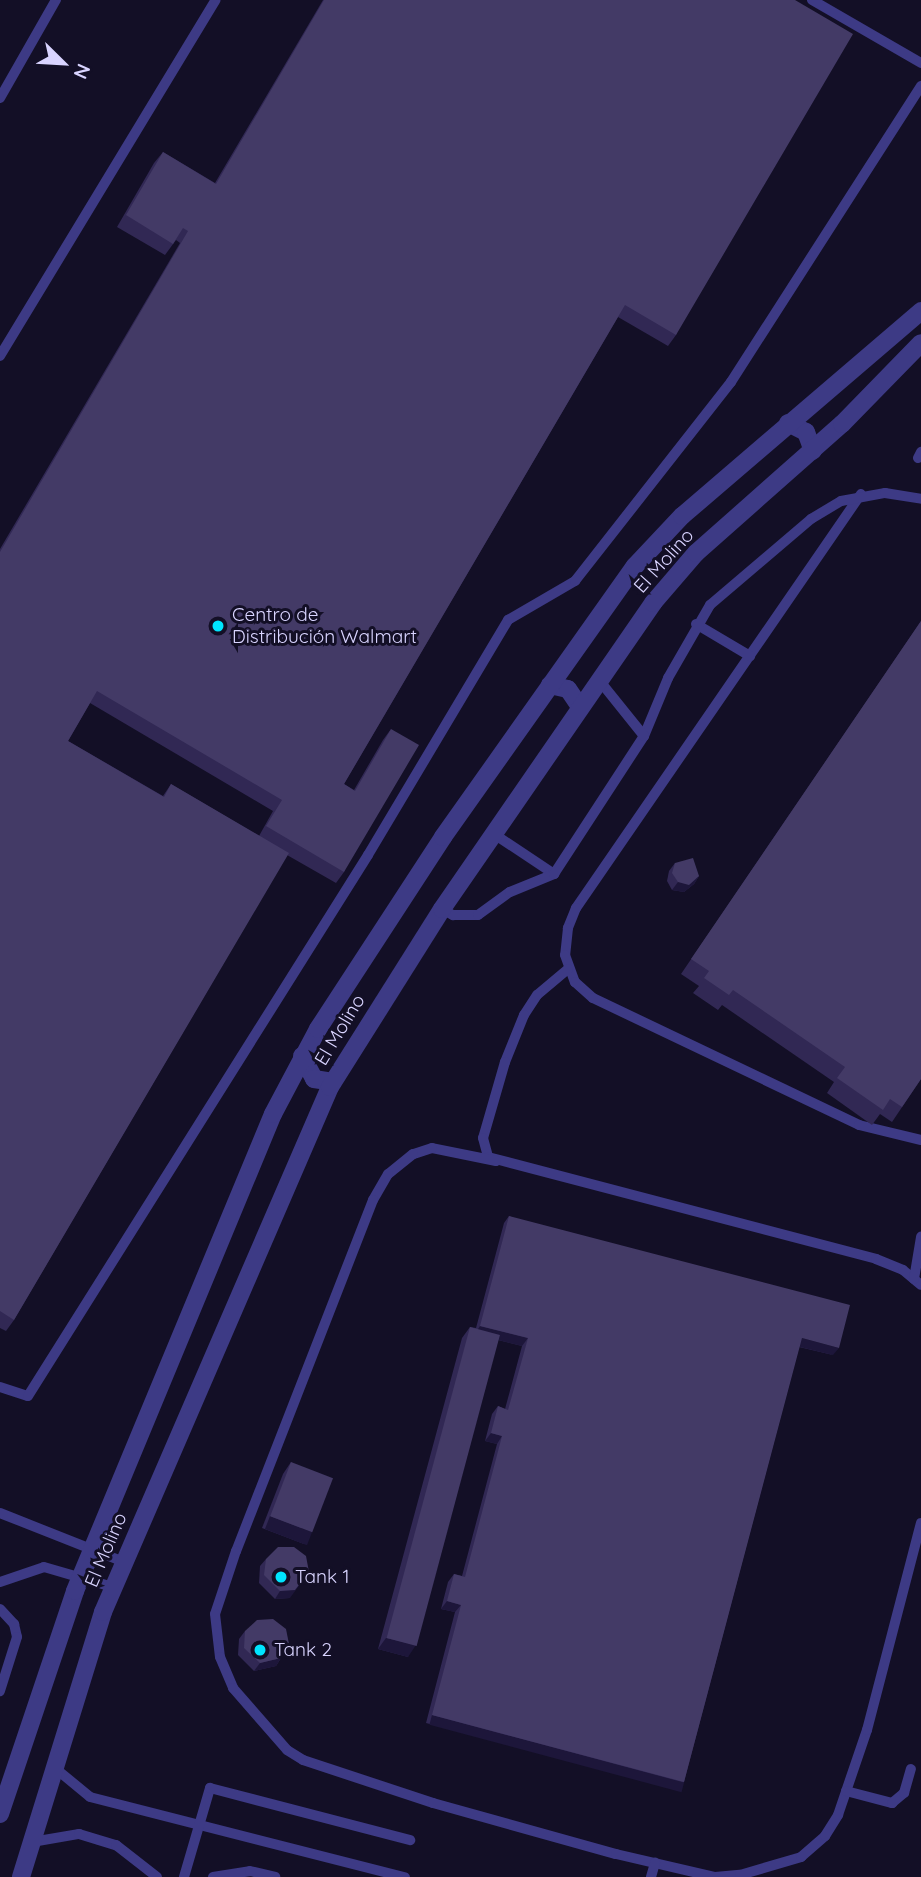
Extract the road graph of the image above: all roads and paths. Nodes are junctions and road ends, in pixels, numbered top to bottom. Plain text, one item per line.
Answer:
1 (56, 0) edge
2 (216, 0) edge
3 (812, 0) edge
4 (921, 63) edge
5 (921, 86) edge
6 (0, 98) edge
7 (921, 311) edge
8 (921, 343) edge
9 (0, 356) edge
10 (789, 423) junction
11 (813, 451) junction
12 (861, 495) junction
13 (921, 499) edge
14 (696, 624) junction
15 (750, 656) junction
16 (599, 680) junction
17 (550, 685) junction
18 (580, 708) junction
19 (644, 736) junction
20 (494, 834) junction
21 (554, 874) junction
22 (442, 909) junction
23 (568, 970) junction
24 (302, 1056) junction
25 (333, 1082) junction
26 (921, 1140) edge
27 (496, 1161) junction
28 (921, 1237) edge
29 (918, 1282) edge
30 (0, 1387) edge
31 (0, 1513) edge
32 (921, 1523) edge
33 (93, 1550) junction
34 (124, 1562) junction
35 (80, 1580) junction
36 (0, 1583) edge
37 (113, 1587) junction
38 (0, 1609) edge
39 (0, 1691) edge
40 (55, 1768) junction
41 (911, 1769) dead end
42 (846, 1791) junction
43 (0, 1814) edge
44 (199, 1826) junction
45 (410, 1840) dead end
46 (32, 1842) junction
47 (655, 1863) junction
48 (737, 1876) edge
49 (21, 1877) edge
50 (157, 1877) edge
51 (184, 1877) edge
52 (213, 1877) edge
53 (275, 1877) edge
54 (405, 1877) edge
55 (651, 1877) edge

1 - 6 lane
2 - 9 lane
3 - 4 lane
5 - 30 lane
7 - 10 street, El Molino
8 - 11 street, El Molino
10 - 11 street
10 - 17 street, El Molino
11 - 16 street, El Molino
12 - 13 lane
12 - 14 lane
12 - 15 lane
14 - 15 lane
14 - 19 lane
15 - 23 lane
16 - 18 street, El Molino
16 - 19 lane
17 - 18 street
17 - 24 street, El Molino
18 - 20 street, El Molino
19 - 21 lane
20 - 21 lane
20 - 22 street, El Molino
21 - 22 lane
22 - 25 street, El Molino
23 - 26 lane
23 - 27 lane
24 - 25 street
24 - 33 street, El Molino
25 - 34 street, El Molino
27 - 29 lane
27 - 47 lane
28 - 29 lane
31 - 33 lane
32 - 42 lane
33 - 34 lane
33 - 35 street, El Molino
34 - 37 street, El Molino
35 - 36 lane
35 - 37 lane
35 - 43 street, El Molino
37 - 40 street, El Molino
38 - 39 lane
40 - 44 lane
40 - 46 street, El Molino
41 - 42 lane
42 - 48 lane
44 - 45 lane
44 - 51 lane
44 - 54 lane
46 - 49 street, El Molino
46 - 50 lane
47 - 48 lane
47 - 55 lane
52 - 53 lane

